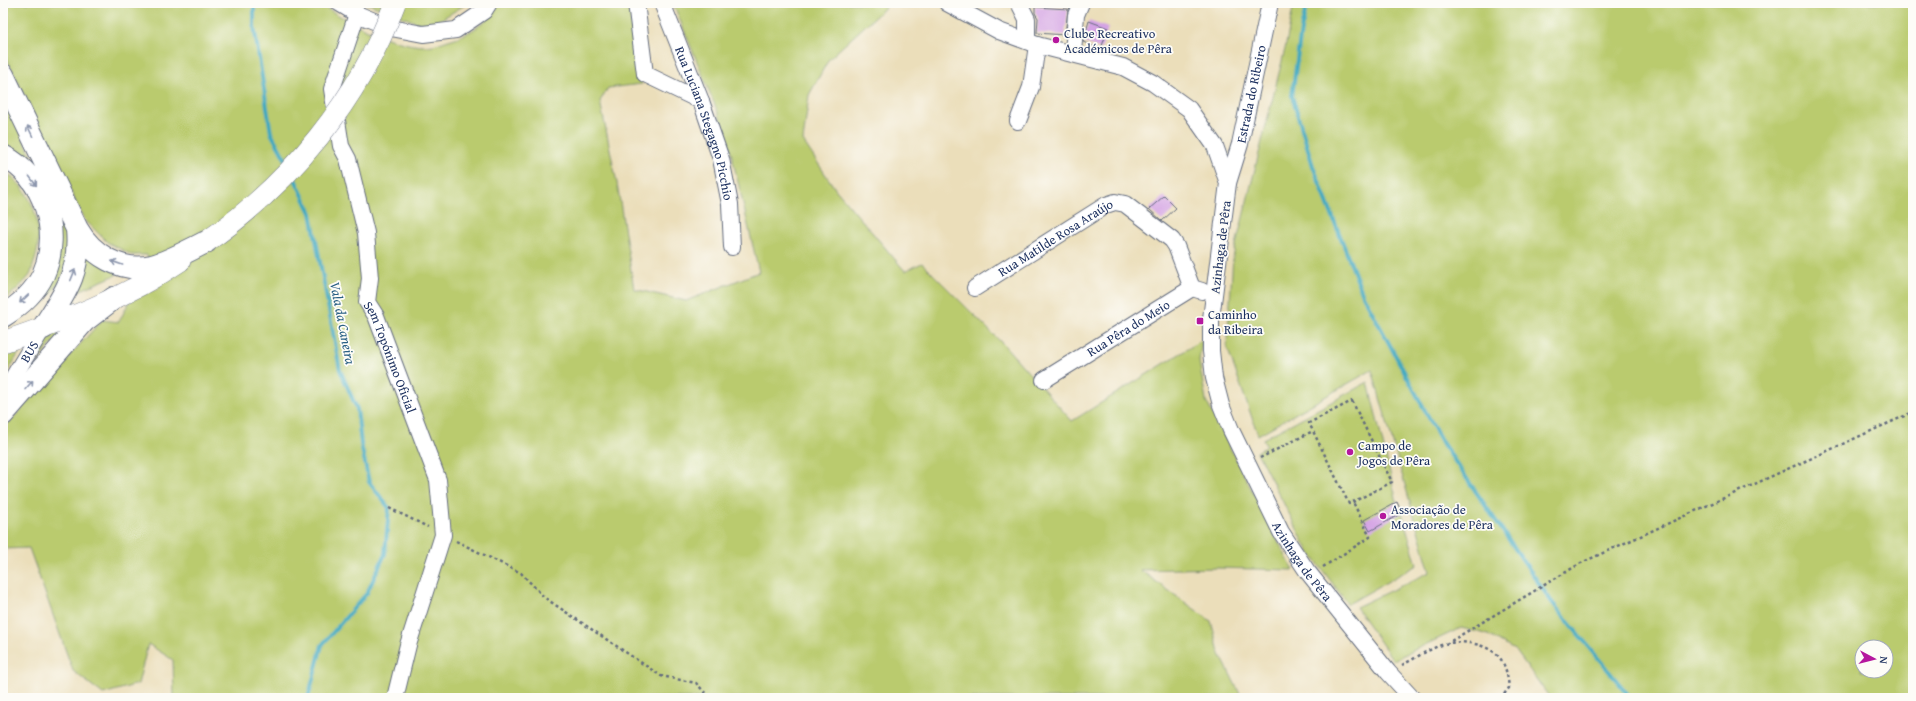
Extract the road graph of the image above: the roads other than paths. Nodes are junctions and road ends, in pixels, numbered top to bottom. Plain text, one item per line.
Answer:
1 (339, 3) edge
2 (395, 3) edge
3 (489, 3) edge
4 (636, 3) edge
5 (662, 3) edge
6 (947, 3) edge
7 (968, 3) edge
8 (1019, 3) edge
9 (1081, 3) edge
10 (1270, 3) edge
11 (357, 14) junction
12 (998, 31) junction
13 (1032, 43) junction
14 (1073, 53) junction
15 (3, 75) edge
16 (701, 101) junction
17 (1018, 121) dead end
18 (3, 156) edge
19 (1228, 183) junction
20 (77, 229) junction
21 (206, 242) junction
22 (732, 247) dead end
23 (975, 288) dead end
24 (1192, 288) junction
25 (1214, 295) junction
26 (114, 298) junction
27 (55, 310) junction
28 (3, 316) edge
29 (3, 328) edge
30 (43, 328) junction
31 (3, 335) edge
32 (3, 342) edge
33 (1044, 380) dead end
34 (3, 394) edge
35 (3, 414) edge
36 (395, 698) edge
37 (1412, 698) edge

1 - 11 street
2 - 21 main road, bridge
3 - 11 street
4 - 16 street
5 - 16 street, Rua Luciana Stegagno Picchio
6 - 12 street, Azinhaga de Pêra
7 - 12 street
8 - 13 street
9 - 14 street
10 - 19 street, Estrada do Ribeiro
11 - 36 street, Sem Topónimo Oficial
12 - 13 street, Azinhaga de Pêra
13 - 14 street, Azinhaga de Pêra
13 - 17 street
14 - 19 street, Azinhaga de Pêra
20 -> 15 highway
16 - 22 street, Rua Luciana Stegagno Picchio
18 -> 28 highway
19 - 25 street, Azinhaga de Pêra
21 -> 20 highway
27 -> 20 highway
21 - 26 main road
21 - 27 main road
23 - 24 street, Rua Matilde Rosa Araújo
24 - 25 street
24 - 33 street, Rua Pêra do Meio
25 - 37 street, Azinhaga de Pêra
26 - 30 main road
35 -> 26 highway
27 - 29 main road
27 - 30 highway
27 - 31 main road
30 - 32 main road
30 - 34 street, BUS

